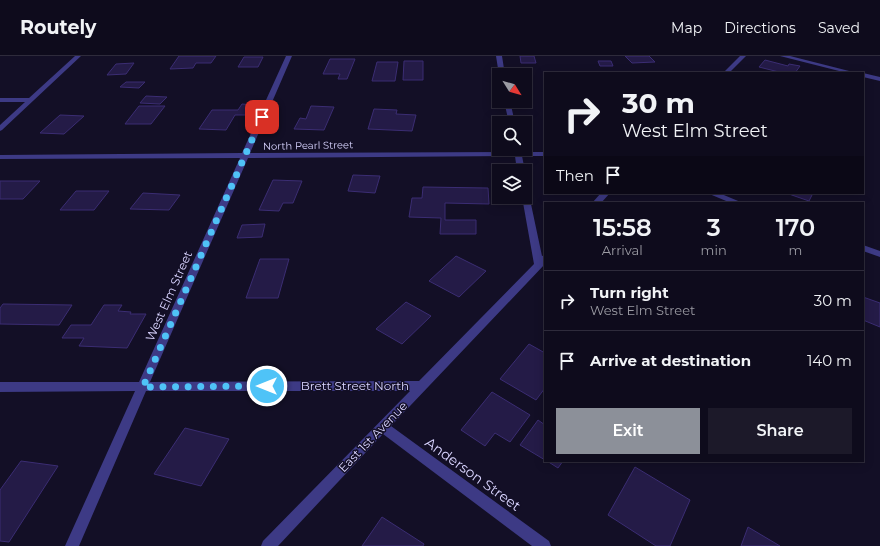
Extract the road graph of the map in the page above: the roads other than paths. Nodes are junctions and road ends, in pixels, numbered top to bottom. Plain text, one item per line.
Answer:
1 (78, 56) edge
2 (289, 56) edge
3 (499, 56) edge
4 (743, 56) edge
5 (783, 56) edge
6 (501, 68) edge
7 (727, 72) edge
8 (850, 72) edge
9 (864, 75) edge
10 (880, 79) edge
11 (0, 100) edge
12 (31, 100) junction
13 (0, 129) edge
14 (492, 151) edge
15 (532, 153) edge
16 (544, 154) edge
17 (245, 156) junction
18 (0, 157) edge
19 (605, 194) edge
20 (714, 194) edge
21 (597, 202) edge
22 (736, 202) edge
23 (528, 204) edge
24 (864, 248) edge
25 (880, 254) edge
26 (542, 262) edge
27 (422, 386) junction
28 (0, 387) edge
29 (143, 387) junction
30 (383, 427) junction
31 (72, 546) edge
32 (268, 546) edge
33 (544, 546) edge

1 - 12 street
2 - 17 street, West Elm Street
3 - 6 street
4 - 7 street
5 - 8 street
9 - 10 street
11 - 12 street
12 - 13 street
14 - 17 street, North Pearl Street
15 - 16 street, North Pearl Street
17 - 18 street, North Pearl Street
17 - 29 street, West Elm Street
19 - 21 street
20 - 22 street
23 - 26 street
24 - 25 street
26 - 27 street, East 1st Avenue
27 - 29 street, Brett Street North
27 - 30 street, East 1st Avenue
28 - 29 street, Brett Street North
29 - 31 street, West Elm Street
30 - 32 street, East 1st Avenue
30 - 33 street, Anderson Street

